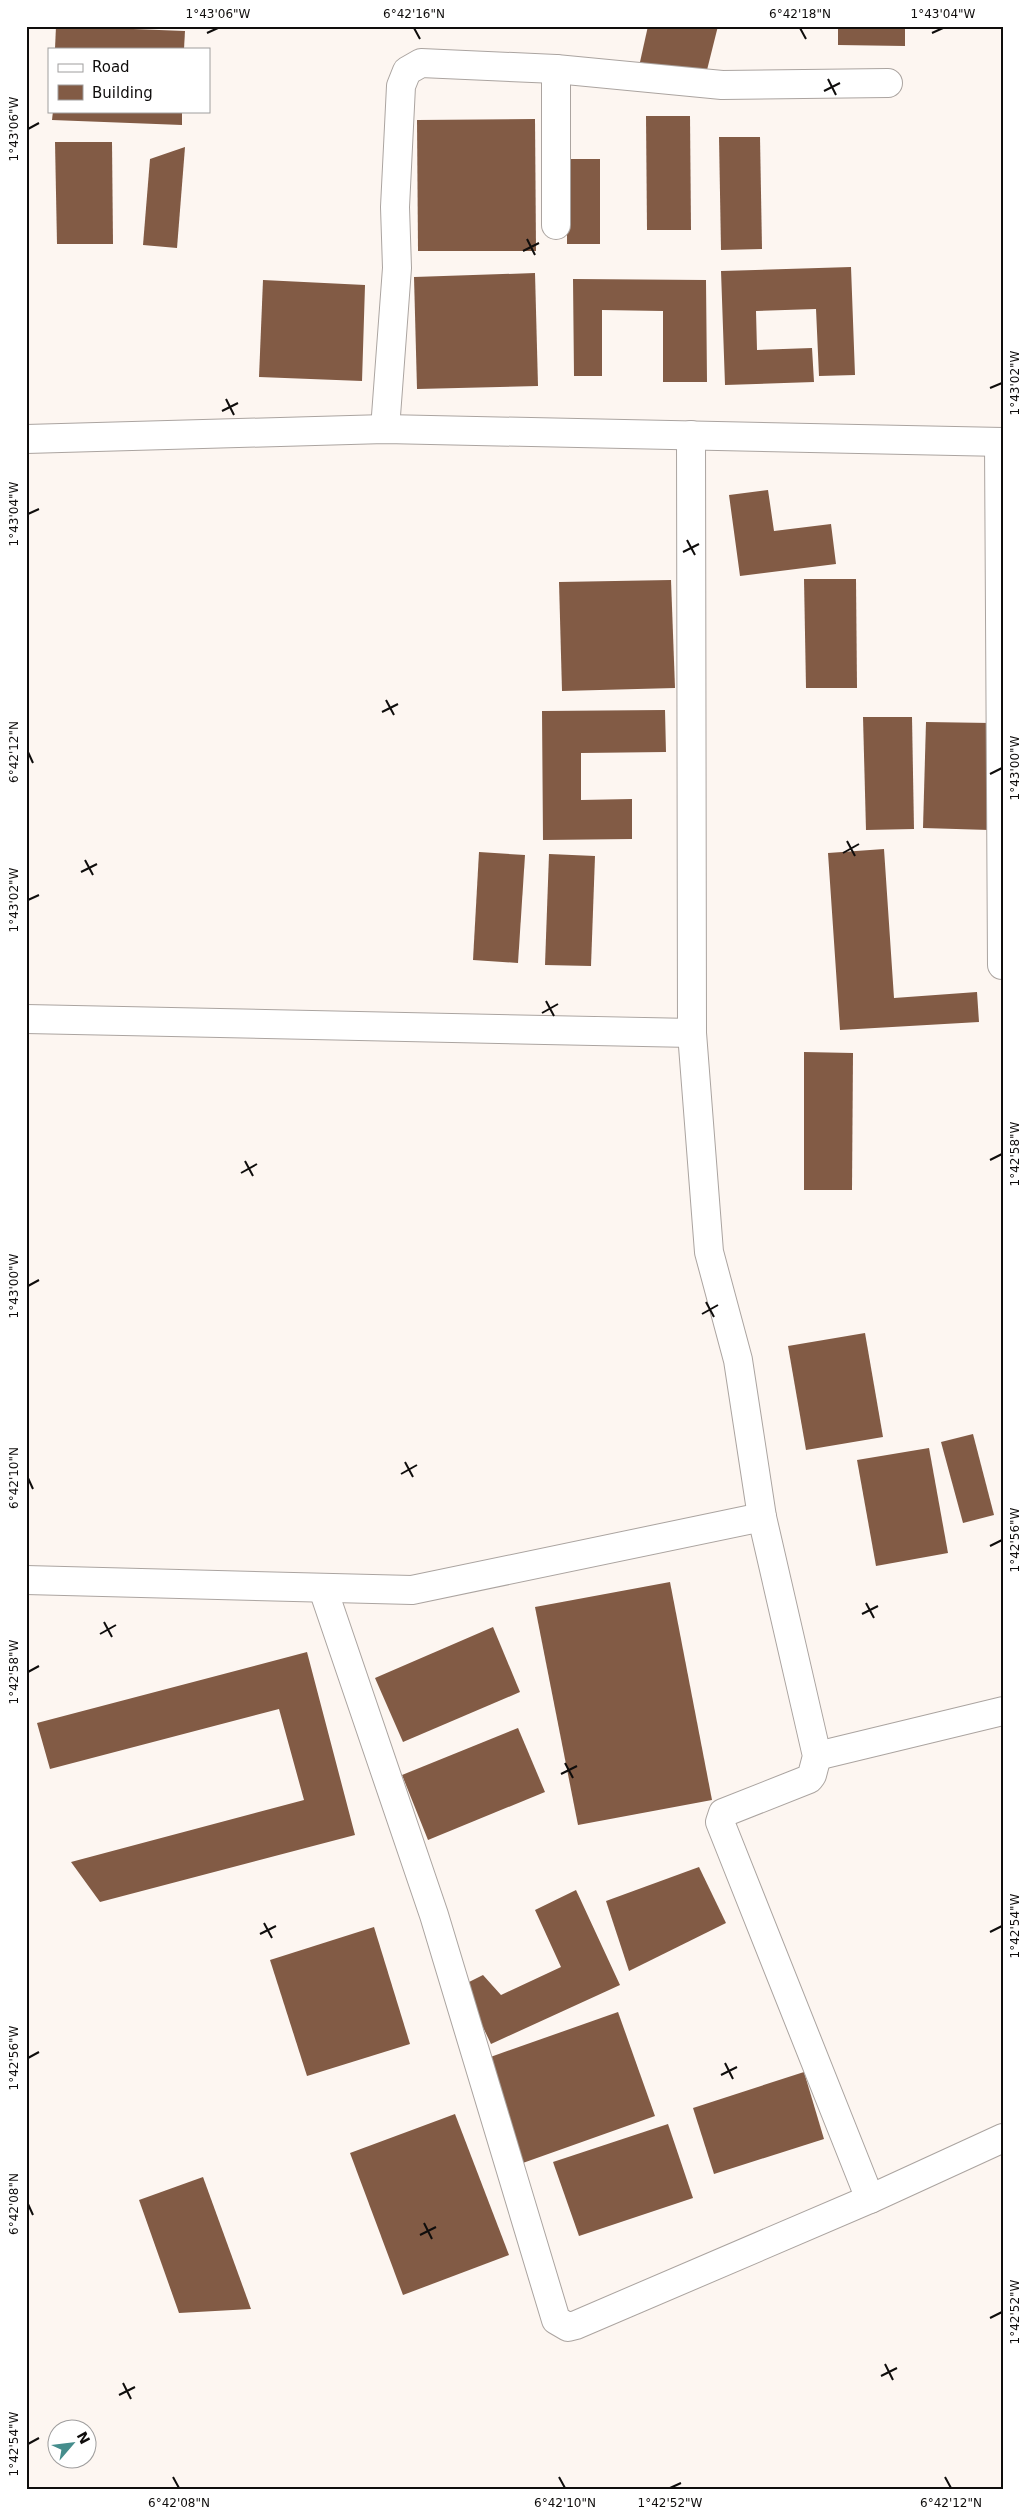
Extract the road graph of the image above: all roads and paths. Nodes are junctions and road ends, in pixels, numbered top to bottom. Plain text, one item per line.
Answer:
1 (556, 69) junction
2 (888, 83) dead end
3 (556, 225) dead end
4 (385, 429) junction
5 (691, 436) junction
6 (26, 439) edge
7 (1001, 442) edge
8 (1002, 966) edge
9 (26, 1019) edge
10 (692, 1033) junction
11 (762, 1517) junction
12 (26, 1580) edge
13 (323, 1590) junction
14 (1003, 1711) edge
15 (817, 1756) junction
16 (1003, 2138) edge
17 (870, 2199) junction

1 - 2 street
1 - 3 street
1 - 4 street
4 - 5 street
4 - 6 street
5 - 7 street
5 - 10 street
7 - 8 street
9 - 10 street
10 - 11 street
11 - 13 street
11 - 15 street
12 - 13 street
13 - 17 street
14 - 15 street
15 - 17 street
16 - 17 street

